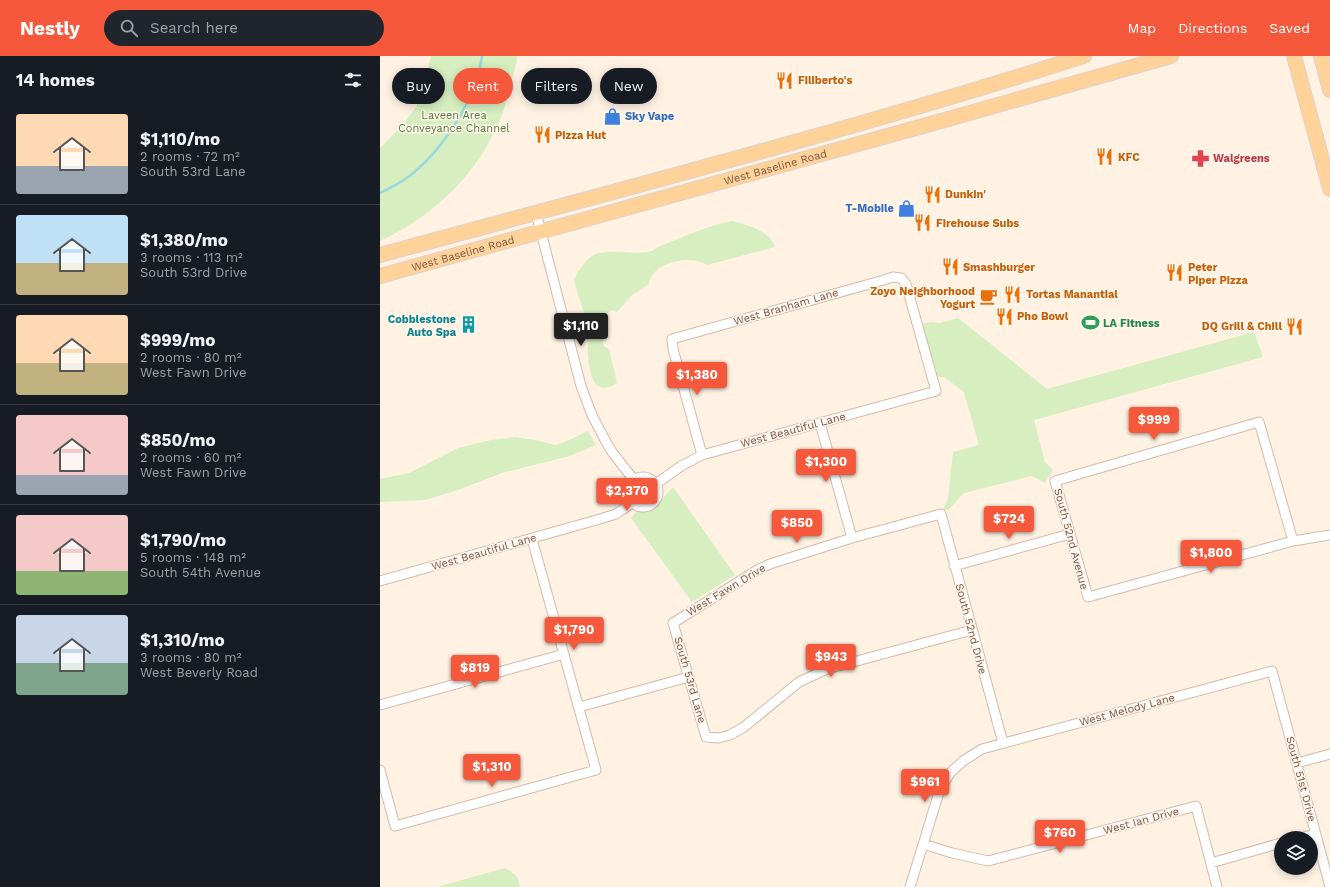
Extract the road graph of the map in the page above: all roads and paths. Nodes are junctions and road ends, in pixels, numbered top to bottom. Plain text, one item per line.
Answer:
1 (1084, 56) edge
2 (1171, 56) edge
3 (1294, 56) edge
4 (1321, 56) edge
5 (1330, 90) edge
6 (1330, 189) edge
7 (536, 213) junction
8 (541, 232) junction
9 (380, 255) edge
10 (380, 276) edge
11 (936, 391) joint
12 (820, 423) junction
13 (702, 455) junction
14 (634, 480) junction
15 (656, 484) junction
16 (632, 503) junction
17 (941, 514) joint
18 (1070, 534) junction
19 (1330, 535) edge
20 (852, 538) junction
21 (532, 539) junction
22 (1293, 541) junction
23 (954, 566) junction
24 (380, 581) edge
25 (673, 623) joint
26 (972, 630) junction
27 (564, 654) junction
28 (1272, 671) joint
29 (689, 677) junction
30 (380, 705) edge
31 (579, 707) junction
32 (1003, 743) junction
33 (1330, 754) edge
34 (1297, 763) junction
35 (380, 770) edge
36 (918, 777) dead end
37 (940, 790) junction
38 (1314, 831) edge
39 (923, 844) junction
40 (1274, 845) edge
41 (1318, 845) edge
42 (1211, 863) junction
43 (910, 887) edge
44 (1217, 887) edge
45 (1330, 887) edge

1 - 7 main road, West Baseline Road
2 - 8 main road, West Baseline Road
3 - 6 main road
4 - 5 main road
7 - 8 street
7 - 9 main road, West Baseline Road
8 - 10 main road, West Baseline Road
8 - 14 street
11 - 12 street, West Beautiful Lane
11 - 13 street, West Branham Lane
12 - 13 street, West Beautiful Lane
12 - 20 street
13 - 15 street, West Beautiful Lane
14 - 15 street
14 - 16 street
15 - 16 street
16 - 21 street, West Beautiful Lane
17 - 20 street, West Fawn Drive
17 - 23 street, South 52nd Drive
18 - 22 street, South 52nd Avenue
18 - 22 street, South 52nd Avenue
18 - 23 street
19 - 22 street
20 - 25 street, West Fawn Drive
21 - 24 street, West Beautiful Lane
21 - 27 street
23 - 26 street, South 52nd Drive
25 - 29 street, South 53rd Lane
26 - 29 street, South 53rd Lane
26 - 32 street, South 52nd Drive
27 - 30 street
27 - 31 street
28 - 32 street, West Melody Lane
28 - 34 street, South 51st Drive
29 - 31 street
31 - 35 street
32 - 37 street, West Melody Lane
33 - 34 street
34 - 38 street, South 51st Drive
36 - 37 street
37 - 39 street, West Melody Lane
39 - 42 street, West Ian Drive
39 - 43 street, West Melody Lane
40 - 42 street
41 - 45 street, South 51st Drive
42 - 44 street

